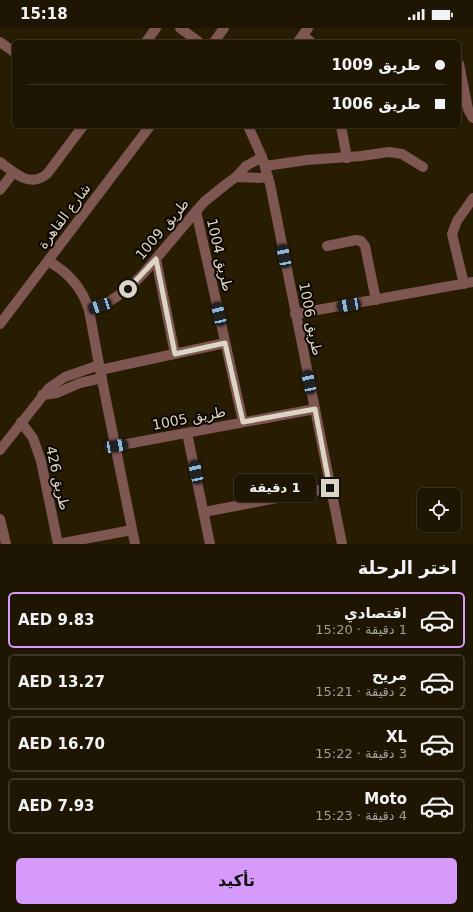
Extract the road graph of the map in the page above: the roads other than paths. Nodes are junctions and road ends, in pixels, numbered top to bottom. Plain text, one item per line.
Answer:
1 (180, 28) edge
2 (224, 28) edge
3 (151, 30) edge
4 (147, 40) edge
5 (196, 40) edge
6 (215, 40) edge
7 (0, 42) edge
8 (12, 51) edge
9 (461, 69) edge
10 (468, 86) edge
11 (473, 118) edge
12 (82, 128) edge
13 (148, 128) edge
14 (249, 128) edge
15 (341, 128) edge
16 (347, 158) junction
17 (0, 162) edge
18 (263, 162) junction
19 (423, 167) dead end
20 (13, 173) junction
21 (236, 177) junction
22 (268, 177) junction
23 (0, 190) edge
24 (473, 198) edge
25 (196, 211) junction
26 (327, 246) dead end
27 (156, 259) junction
28 (48, 261) junction
29 (468, 283) edge
30 (376, 300) junction
31 (89, 310) junction
32 (295, 314) junction
33 (0, 324) edge
34 (225, 343) junction
35 (175, 354) junction
36 (100, 371) junction
37 (315, 409) junction
38 (21, 422) junction
39 (243, 422) junction
40 (187, 433) junction
41 (116, 446) junction
42 (0, 450) edge
43 (330, 488) junction
44 (204, 512) junction
45 (0, 518) edge
46 (132, 530) junction
47 (6, 544) edge
48 (58, 544) edge
49 (135, 544) edge
50 (210, 544) edge
51 (342, 544) edge

1 - 5 street
2 - 6 street
3 - 4 street
7 - 8 street
9 - 10 street
10 - 11 street
12 - 20 street
13 - 28 street, شارع القاهرة
14 - 18 street, طريق 1006
15 - 16 street
16 - 18 street
16 - 19 street
17 - 20 street
18 - 21 street, طريق 1009
18 - 22 street, طريق 1006
20 - 23 street
21 - 22 street
21 - 25 street, طريق 1009
22 - 32 street, طريق 1006
24 - 29 street
25 - 27 street, طريق 1009
25 - 34 street, طريق 1004
26 - 30 street
27 - 31 street, طريق 1009
27 - 35 street
28 - 31 street
28 - 33 street, شارع القاهرة
29 - 30 street
30 - 32 street
31 - 36 street
32 - 37 street, طريق 1006
34 - 35 street
34 - 39 street, طريق 1004
35 - 36 street
36 - 38 street
36 - 41 street
37 - 39 street, طريق 1005
37 - 43 street, طريق 1006
38 - 42 street
38 - 48 street, طريق 426
39 - 40 street, طريق 1005
40 - 41 street, طريق 1005
40 - 44 street
41 - 46 street
43 - 44 street
43 - 51 street, طريق 1006
44 - 50 street
45 - 47 street
46 - 48 street
46 - 49 street

